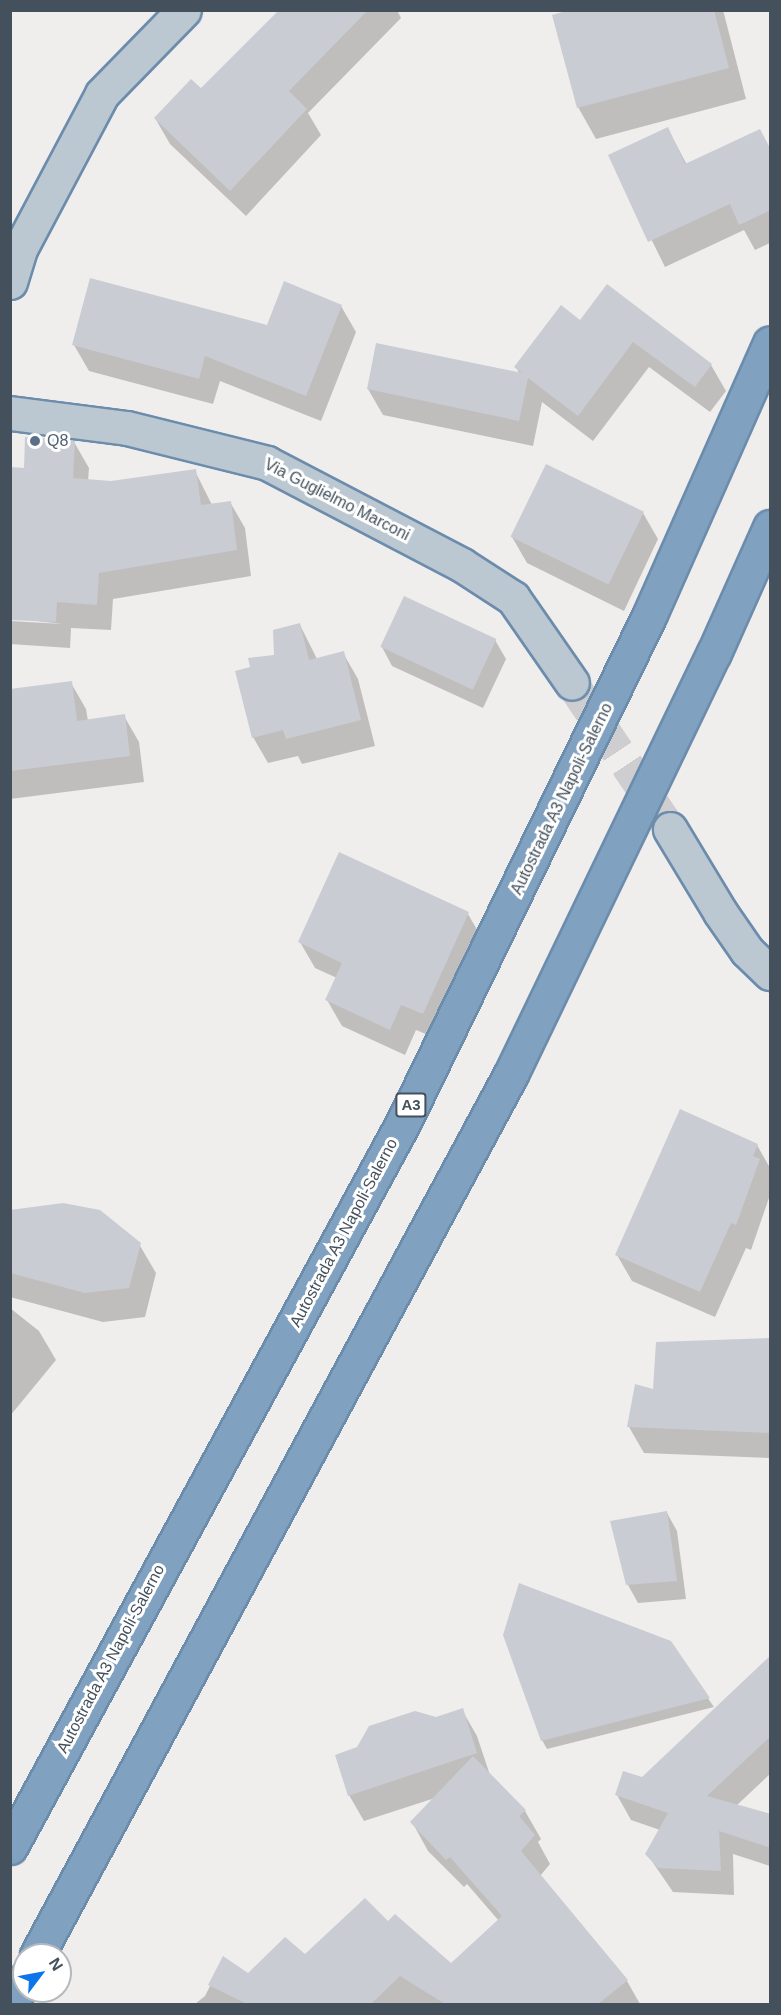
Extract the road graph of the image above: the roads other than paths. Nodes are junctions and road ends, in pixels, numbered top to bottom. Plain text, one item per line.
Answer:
1 (184, 10) edge
2 (10, 282) edge
3 (771, 343) edge
4 (10, 413) edge
5 (771, 527) edge
6 (572, 683) tunnel mouth
7 (670, 829) tunnel mouth
8 (771, 973) edge
9 (10, 1847) edge
10 (43, 1943) edge

1 - 2 street
3 - 9 highway, Autostrada A3 Napoli-Salerno / A3
4 - 6 street, Via Guglielmo Marconi
5 - 10 highway
7 - 8 street

